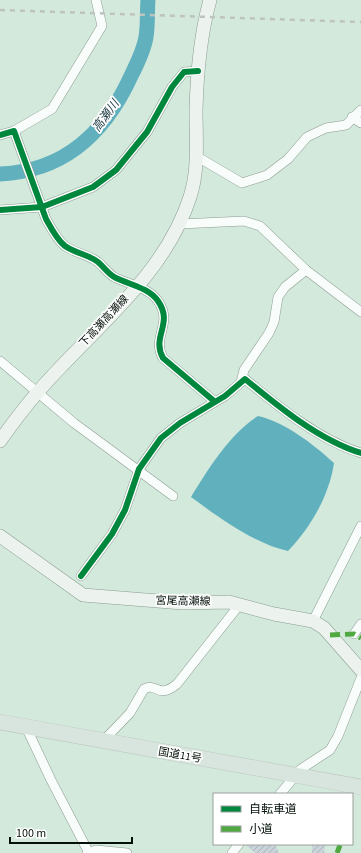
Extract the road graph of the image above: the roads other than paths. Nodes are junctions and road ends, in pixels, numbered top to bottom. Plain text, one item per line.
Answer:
1 (96, 0) edge
2 (210, 0) edge
3 (198, 70) junction
4 (361, 110) edge
5 (352, 117) junction
6 (361, 123) edge
7 (14, 133) junction
8 (0, 135) edge
9 (196, 156) junction
10 (42, 207) junction
11 (0, 210) edge
12 (180, 224) junction
13 (306, 270) junction
14 (136, 286) junction
15 (361, 312) edge
16 (0, 361) edge
17 (241, 382) junction
18 (36, 393) junction
19 (214, 401) junction
20 (0, 441) edge
21 (361, 453) edge
22 (139, 469) junction
23 (173, 496) dead end
24 (361, 526) edge
25 (0, 536) edge
26 (81, 576) dead end
27 (240, 604) junction
28 (313, 621) junction
29 (361, 624) edge
30 (354, 634) dead end
31 (361, 670) edge
32 (361, 678) edge
33 (0, 722) edge
34 (26, 727) junction
35 (104, 740) junction
36 (296, 774) junction
37 (361, 787) edge
38 (281, 793) edge
39 (239, 845) edge
40 (93, 852) edge
41 (127, 853) edge
42 (232, 853) edge

1 - 7 street
2 - 3 main road, 下高瀬高瀬線
3 - 9 main road, 下高瀬高瀬線
3 - 10 street
4 - 5 street
5 - 6 street
5 - 9 street
7 - 8 street
7 - 10 street
9 - 12 main road, 下高瀬高瀬線
10 - 11 street
10 - 14 street
12 - 13 street
12 - 14 main road, 下高瀬高瀬線
13 - 15 street
13 - 17 street
14 - 18 main road, 下高瀬高瀬線
14 - 19 street
16 - 18 street
17 - 19 street
17 - 21 street
18 - 20 main road, 下高瀬高瀬線
18 - 22 street
19 - 22 street
22 - 23 street
22 - 26 street
24 - 28 street
25 - 27 main road, 宮尾高瀬線
27 - 28 main road, 宮尾高瀬線
27 - 35 street
28 - 31 main road, 宮尾高瀬線
29 - 30 street
32 - 36 street
33 - 34 highway, 国道11号
34 - 35 highway, 国道11号
34 - 40 street
35 - 36 highway, 国道11号
36 - 37 highway, 国道11号
36 - 38 street
39 - 42 street
40 - 41 street

